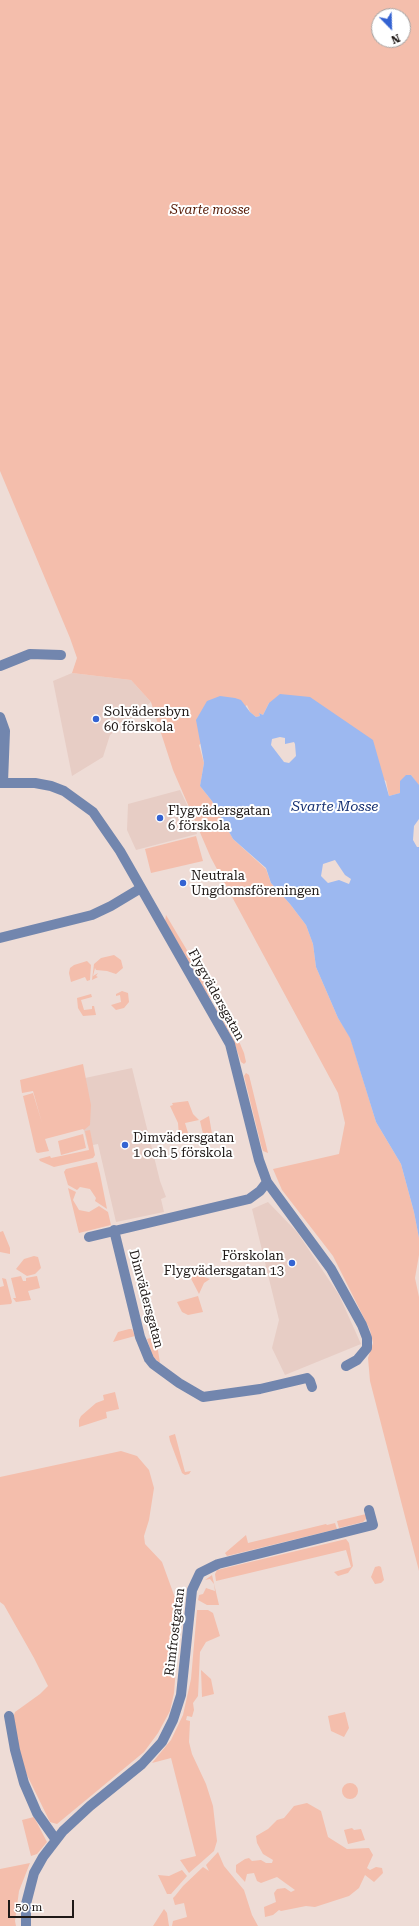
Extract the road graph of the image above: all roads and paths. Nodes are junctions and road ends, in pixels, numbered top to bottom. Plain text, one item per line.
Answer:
1 (61, 655) dead end
2 (0, 666) edge
3 (0, 716) edge
4 (2, 783) edge
5 (141, 888) junction
6 (0, 938) edge
7 (267, 1182) junction
8 (114, 1230) junction
9 (89, 1237) dead end
10 (346, 1366) dead end
11 (312, 1387) dead end
12 (369, 1510) dead end
13 (10, 1716) dead end
14 (56, 1840) junction
15 (26, 1926) edge

1 - 2 street
3 - 4 street
4 - 5 street, Flygvädersgatan
5 - 6 street
5 - 7 street, Flygvädersgatan
7 - 8 street
7 - 10 street, Flygvädersgatan
8 - 9 street
8 - 11 street, Dimvädersgatan
12 - 14 street, Rimfrostgatan
13 - 14 street
14 - 15 street, Rimfrostgatan

